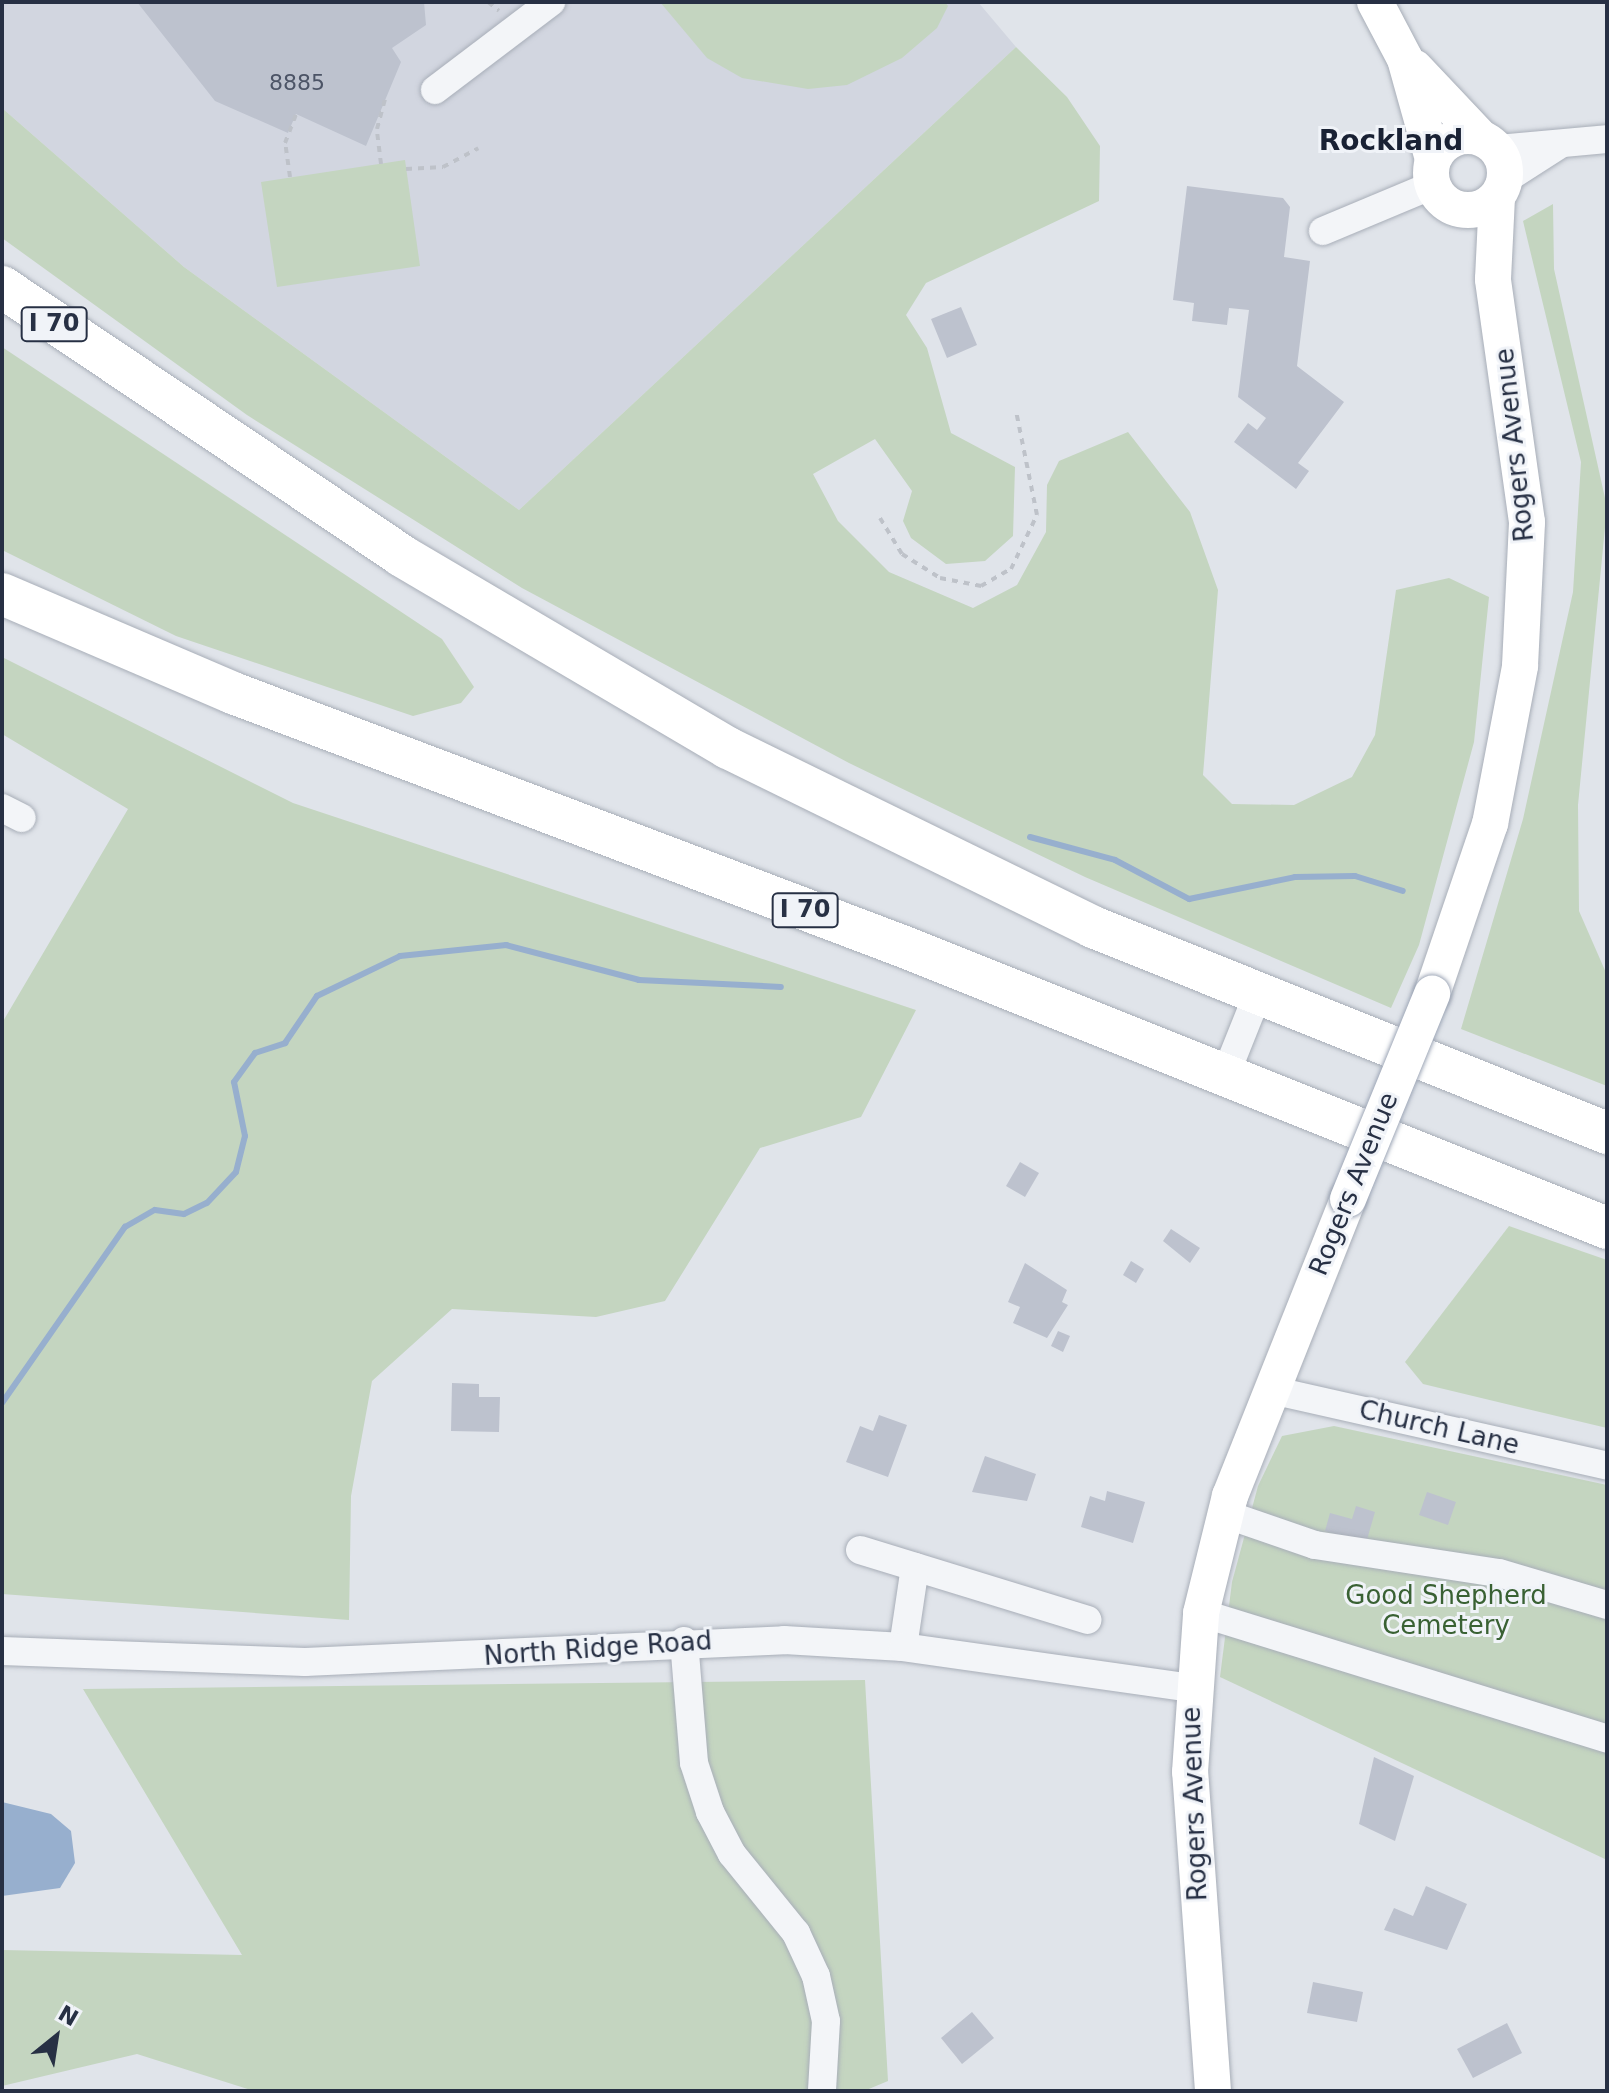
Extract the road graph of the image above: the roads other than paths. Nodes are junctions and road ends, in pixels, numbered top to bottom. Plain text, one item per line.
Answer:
1 (551, 2) edge
2 (1375, 2) edge
3 (1405, 59) junction
4 (435, 90) dead end
5 (1607, 139) edge
6 (1495, 165) junction
7 (1439, 184) junction
8 (1323, 231) dead end
9 (1493, 279) junction
10 (2, 287) edge
11 (2, 298) edge
12 (106, 360) junction
13 (2, 594) edge
14 (1257, 996) junction
15 (1225, 1076) junction
16 (1607, 1133) edge
17 (1607, 1228) edge
18 (1271, 1390) junction
19 (1607, 1466) edge
20 (1225, 1514) junction
21 (860, 1550) dead end
22 (915, 1567) junction
23 (1607, 1605) edge
24 (1201, 1613) junction
25 (1087, 1620) dead end
26 (684, 1641) junction
27 (903, 1647) junction
28 (2, 1651) edge
29 (1191, 1688) junction
30 (1607, 1739) edge
31 (822, 2091) edge
32 (1213, 2091) edge

1 - 4 street
2 - 3 main road, Rogers Avenue
3 - 6 main road, Rogers Avenue
3 - 7 main road, Rogers Avenue
5 - 6 street
6 - 7 main road
6 - 7 main road
6 - 9 main road, Rogers Avenue
7 - 8 street
7 - 9 main road, Rogers Avenue
9 - 18 main road, Rogers Avenue, bridge
10 - 12 highway, I 70
11 - 12 highway
12 - 14 highway, I 70
13 - 15 highway, I 70
14 - 15 street
14 - 16 highway, I 70
15 - 17 highway, I 70
18 - 19 street, Church Lane
18 - 20 main road, Rogers Avenue
20 - 23 street
20 - 24 main road, Rogers Avenue
21 - 22 street
22 - 25 street
22 - 27 street
24 - 29 main road, Rogers Avenue
24 - 30 street
26 - 27 street, North Ridge Road
26 - 28 street, North Ridge Road
26 - 31 street
27 - 29 street, North Ridge Road
29 - 32 main road, Rogers Avenue

